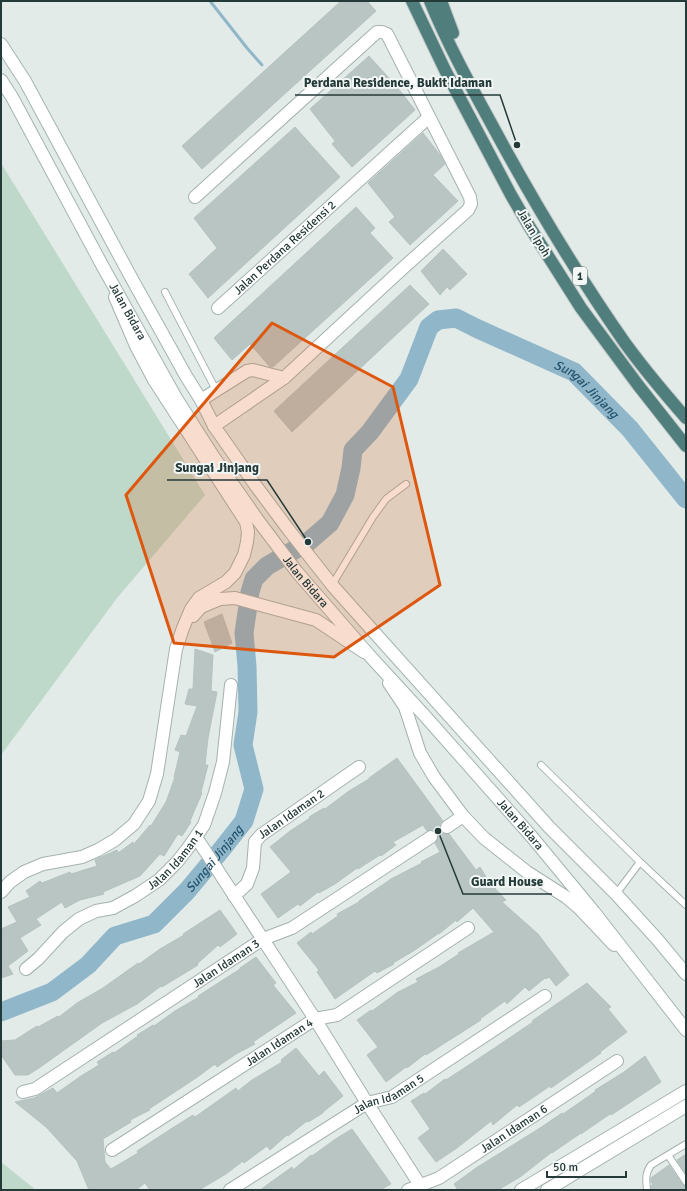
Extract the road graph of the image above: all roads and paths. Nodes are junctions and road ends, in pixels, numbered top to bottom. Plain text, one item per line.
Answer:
1 (406, 1) edge
2 (412, 1) edge
3 (430, 1) edge
4 (441, 1) edge
5 (426, 30) junction
6 (1, 44) edge
7 (465, 75) junction
8 (1, 80) edge
9 (430, 117) junction
10 (194, 197) dead end
11 (102, 265) junction
12 (165, 292) dead end
13 (218, 308) dead end
14 (284, 378) junction
15 (216, 390) junction
16 (201, 400) junction
17 (686, 418) edge
18 (214, 426) junction
19 (686, 446) edge
20 (406, 484) dead end
21 (257, 519) junction
22 (332, 584) junction
23 (183, 628) junction
24 (369, 655) junction
25 (231, 685) dead end
26 (541, 765) dead end
27 (360, 768) dead end
28 (463, 816) junction
29 (446, 827) tunnel mouth
30 (431, 837) tunnel mouth
31 (198, 841) junction
32 (640, 862) junction
33 (1, 892) edge
34 (616, 894) junction
35 (234, 896) junction
36 (686, 906) edge
37 (468, 928) dead end
38 (262, 939) junction
39 (26, 969) dead end
40 (686, 974) edge
41 (652, 986) junction
42 (545, 996) dead end
43 (315, 1019) junction
44 (686, 1030) edge
45 (616, 1061) dead end
46 (686, 1091) edge
47 (23, 1092) dead end
48 (367, 1103) junction
49 (686, 1106) edge
50 (686, 1144) edge
51 (112, 1150) dead end
52 (668, 1154) junction
53 (686, 1182) edge
54 (420, 1185) junction
55 (230, 1190) edge
56 (408, 1190) edge
57 (521, 1190) edge
58 (547, 1190) edge
59 (647, 1190) edge

1 - 5 highway
2 - 5 highway, Jalan Ipoh / 1
3 - 7 highway, Jalan Ipoh / 1
4 - 7 highway
5 - 19 highway, Jalan Ipoh / 1
6 - 16 street, Jalan Bidara
7 - 17 highway, Jalan Ipoh / 1
8 - 11 street, Jalan Bidara
9 - 10 street
9 - 13 street, Jalan Perdana Residensi 2
9 - 14 street
11 - 21 street, Jalan Bidara
11 - 23 street
12 - 15 lane
14 - 15 street
14 - 18 street
15 - 16 street
16 - 18 street, Jalan Bidara
16 - 21 street
18 - 22 street, Jalan Bidara
20 - 22 lane
21 - 24 street, Jalan Bidara
22 - 34 street, Jalan Bidara
23 - 24 street
23 - 33 street
24 - 28 street
24 - 41 street, Jalan Bidara
25 - 31 street, Jalan Idaman 1
26 - 32 lane
27 - 35 street, Jalan Idaman 2
28 - 29 street
28 - 41 street
30 - 38 street, Jalan Idaman 3
31 - 35 street
31 - 39 street, Jalan Idaman 1
32 - 34 lane
32 - 36 lane
34 - 40 street, Jalan Bidara
35 - 38 street
37 - 43 street, Jalan Idaman 4
38 - 43 street
38 - 47 street, Jalan Idaman 3
41 - 44 street, Jalan Bidara
42 - 48 street, Jalan Idaman 5
43 - 48 street
43 - 51 street, Jalan Idaman 4
45 - 54 street, Jalan Idaman 6
46 - 57 street
48 - 54 street
48 - 55 street, Jalan Idaman 5
49 - 58 street
50 - 52 lane
52 - 53 lane
52 - 59 lane
54 - 56 street, Jalan Idaman 6

